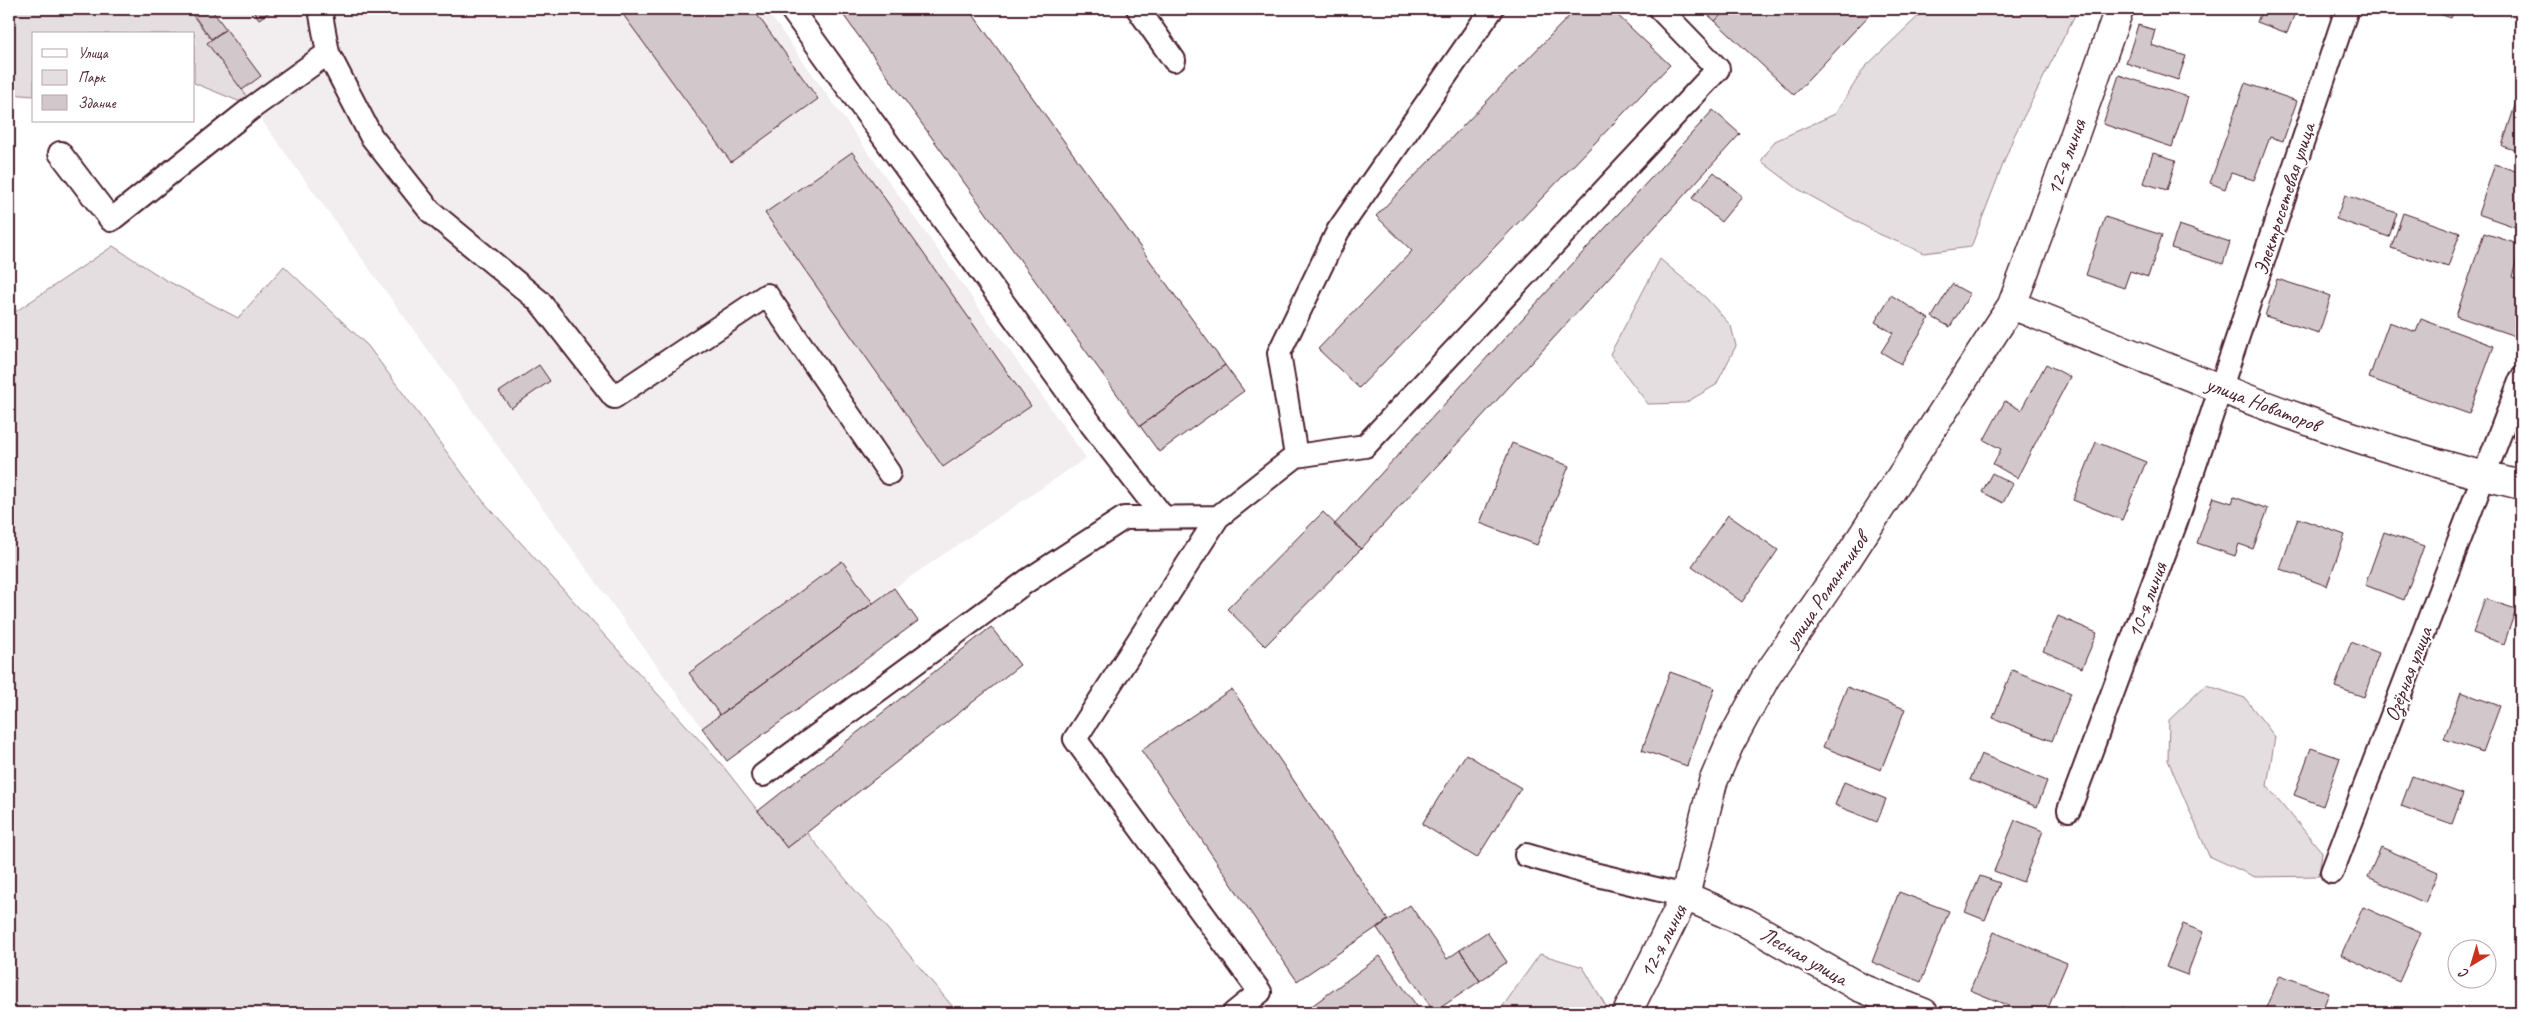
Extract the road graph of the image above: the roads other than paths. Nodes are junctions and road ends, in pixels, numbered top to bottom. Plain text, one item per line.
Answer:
1 (320, 9) edge
2 (791, 9) edge
3 (1138, 9) edge
4 (1492, 9) edge
5 (1660, 9) edge
6 (2119, 9) edge
7 (2347, 9) edge
8 (328, 53) junction
9 (1174, 60) dead end
10 (60, 153) dead end
11 (2012, 305) junction
12 (2521, 380) edge
13 (2219, 388) junction
14 (1296, 456) junction
15 (889, 473) dead end
16 (2484, 476) junction
17 (2521, 485) edge
18 (1163, 517) junction
19 (1218, 517) junction
20 (763, 775) dead end
21 (2069, 810) dead end
22 (1526, 855) dead end
23 (2332, 872) dead end
24 (1685, 896) junction
25 (1234, 1013) edge
26 (1626, 1013) edge
27 (1924, 1013) edge

1 - 8 lane
2 - 18 lane
3 - 9 lane
4 - 14 lane
5 - 14 lane
6 - 11 street, 12-я линия
7 - 13 lane, Электросетевая улица
8 - 10 lane
8 - 15 lane
11 - 13 street, улица Новаторов
11 - 24 street, улица Романтиков
12 - 16 lane, Озёрная улица
13 - 16 street, улица Новаторов
13 - 21 lane, 10-я линия
14 - 19 lane
16 - 17 street, улица Новаторов
16 - 23 lane, Озёрная улица
18 - 19 lane
18 - 20 lane
19 - 25 lane
22 - 24 lane
24 - 26 street, 12-я линия
24 - 27 street, Лесная улица

